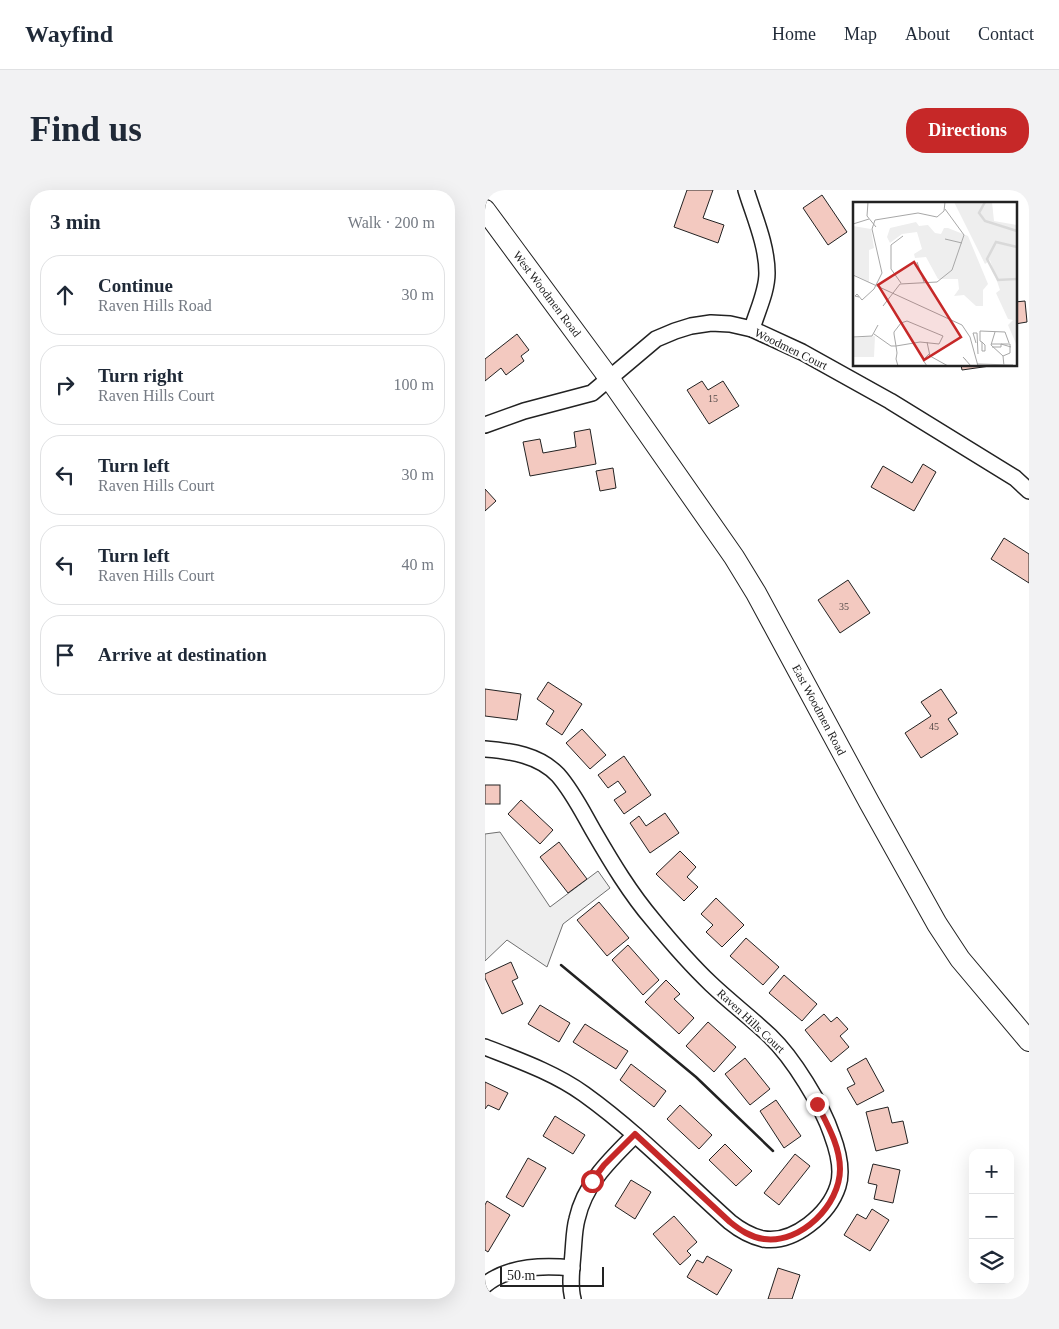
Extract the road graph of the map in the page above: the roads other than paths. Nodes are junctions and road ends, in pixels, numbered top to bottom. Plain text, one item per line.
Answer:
1 (746, 190) edge
2 (485, 210) edge
3 (751, 329) junction
4 (609, 378) junction
5 (485, 425) edge
6 (1029, 491) edge
7 (485, 749) edge
8 (1029, 1041) edge
9 (485, 1047) edge
10 (635, 1134) junction
11 (572, 1268) junction
12 (485, 1284) edge
13 (573, 1299) edge

1 - 3 street
2 - 4 main road, West Woodmen Road
3 - 4 street, Woodmen Court
3 - 6 street, Woodmen Court
4 - 5 street, Woodmen Court
4 - 8 main road, East Woodmen Road
7 - 10 street, Raven Hills Court
9 - 10 street, Raven Hills Court
10 - 11 street
11 - 12 street
11 - 13 street

